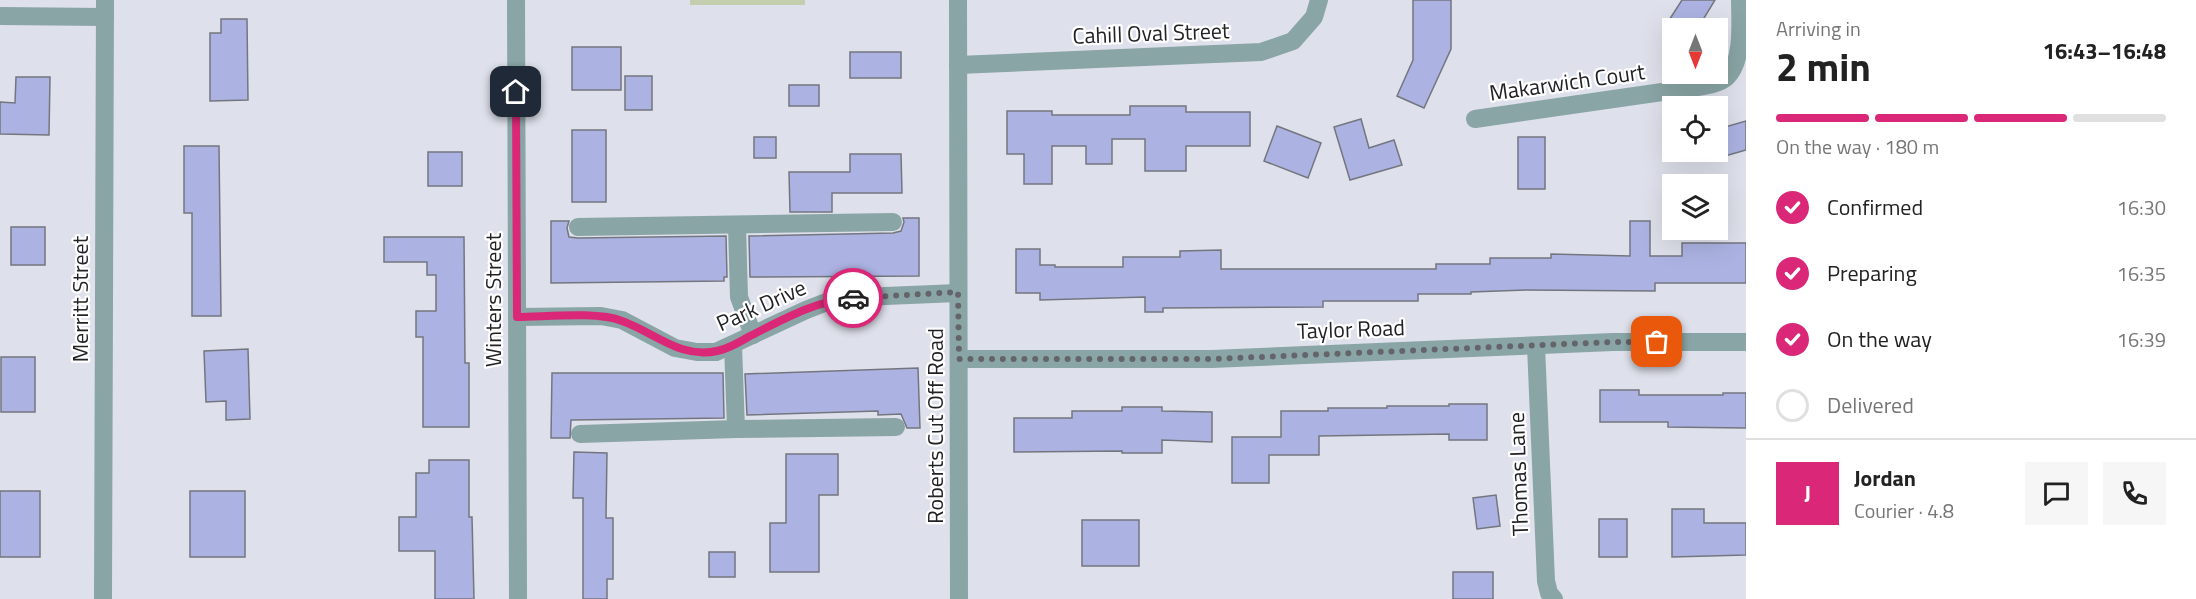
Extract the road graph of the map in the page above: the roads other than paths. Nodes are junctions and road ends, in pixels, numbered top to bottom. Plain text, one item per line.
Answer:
1 (516, 0) edge
2 (958, 0) edge
3 (1319, 0) edge
4 (1740, 0) edge
5 (105, 9) edge
6 (0, 16) edge
7 (958, 65) junction
8 (1475, 119) dead end
9 (893, 222) dead end
10 (737, 225) junction
11 (578, 227) dead end
12 (958, 292) junction
13 (517, 317) junction
14 (753, 335) junction
15 (1746, 342) edge
16 (733, 345) junction
17 (1536, 346) junction
18 (959, 359) junction
19 (897, 427) dead end
20 (736, 429) junction
21 (580, 434) dead end
22 (103, 599) edge
23 (518, 599) edge
24 (959, 599) edge
25 (1554, 599) edge

1 - 13 street, Winters Street
2 - 7 street, Roberts Cut Off Road
3 - 7 street, Cahill Oval Street
4 - 8 street, Makarwich Court
5 - 6 street
5 - 22 street, Merritt Street
7 - 12 street, Roberts Cut Off Road
9 - 10 street
10 - 11 street
10 - 14 street
12 - 14 street, Park Drive
12 - 18 street, Roberts Cut Off Road
13 - 16 street, Park Drive
13 - 23 street, Winters Street
14 - 16 street, Park Drive
15 - 17 street, Taylor Road
16 - 20 street
17 - 18 street, Taylor Road
17 - 25 street, Thomas Lane
18 - 24 street, Roberts Cut Off Road
19 - 20 street
20 - 21 street

